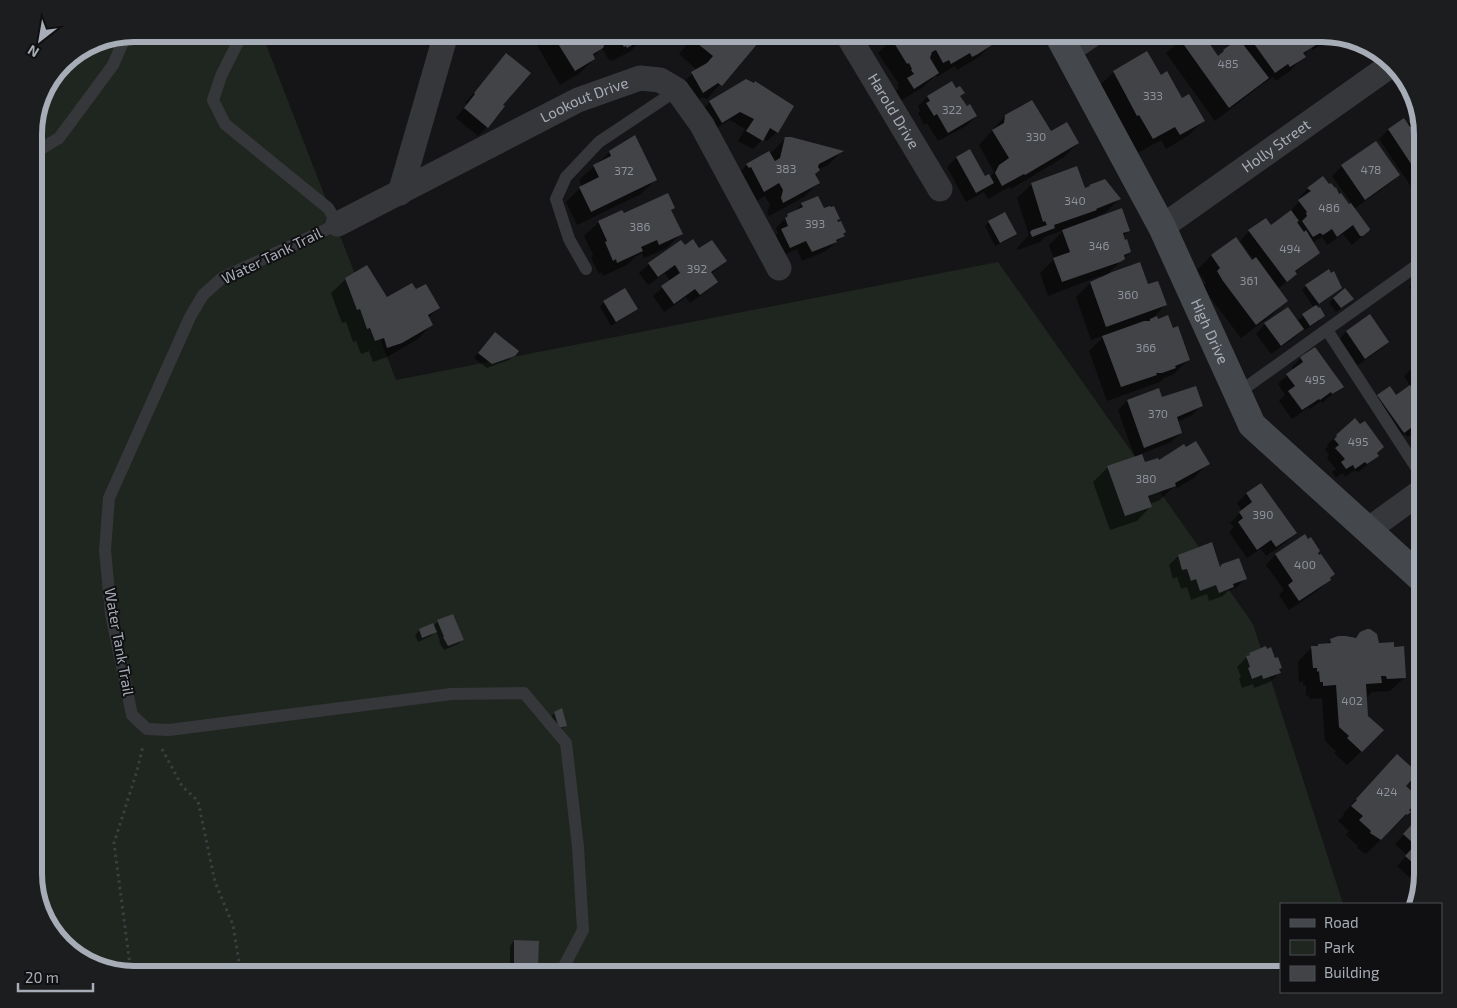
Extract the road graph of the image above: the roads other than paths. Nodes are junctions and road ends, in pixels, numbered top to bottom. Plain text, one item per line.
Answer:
1 (238, 42) edge
2 (444, 42) edge
3 (851, 42) edge
4 (123, 43) edge
5 (1065, 45) edge
6 (1386, 68) edge
7 (678, 90) junction
8 (43, 147) edge
9 (940, 189) dead end
10 (400, 194) junction
11 (338, 224) junction
12 (1162, 227) junction
13 (1414, 267) edge
14 (779, 268) dead end
15 (586, 269) dead end
16 (1327, 330) junction
17 (1238, 393) junction
18 (1414, 464) edge
19 (1414, 497) edge
20 (1368, 530) junction
21 (1414, 572) edge
22 (564, 966) edge

1 - 11 lane
2 - 10 street
3 - 9 street, Harold Drive
4 - 8 lane
5 - 12 street, High Drive
6 - 12 street, Holly Street
7 - 10 street, Lookout Drive
7 - 14 street
7 - 15 lane
10 - 11 street, Lookout Drive
11 - 22 lane, Water Tank Trail
12 - 17 street, High Drive
13 - 16 lane
16 - 17 lane
16 - 18 lane
17 - 20 street, High Drive
19 - 20 street
20 - 21 street, High Drive

